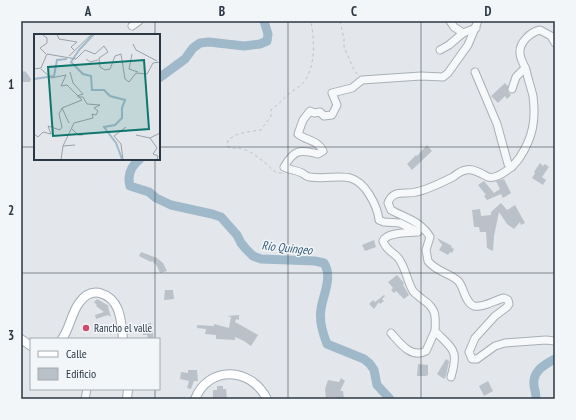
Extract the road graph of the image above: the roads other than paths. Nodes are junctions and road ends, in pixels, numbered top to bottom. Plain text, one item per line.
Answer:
1 (139, 21) edge
2 (450, 21) edge
3 (477, 24) edge
4 (132, 26) dead end
5 (463, 34) junction
6 (555, 43) edge
7 (440, 50) dead end
8 (525, 68) junction
9 (475, 72) dead end
10 (512, 89) dead end
11 (512, 167) junction
12 (418, 232) junction
13 (430, 237) junction
14 (435, 331) junction
15 (391, 333) dead end
16 (63, 338) edge
17 (123, 338) edge
18 (21, 339) edge
19 (555, 341) edge
20 (30, 345) edge
21 (451, 377) dead end
22 (195, 399) edge
23 (267, 399) edge

1 - 4 street
2 - 5 street
3 - 5 street
3 - 12 street
5 - 7 street
6 - 8 street
8 - 10 street
8 - 11 street
9 - 11 street
11 - 13 street
12 - 13 street
12 - 14 street
13 - 19 street
14 - 15 street
14 - 21 street
16 - 17 main road
18 - 20 main road
22 - 23 main road

